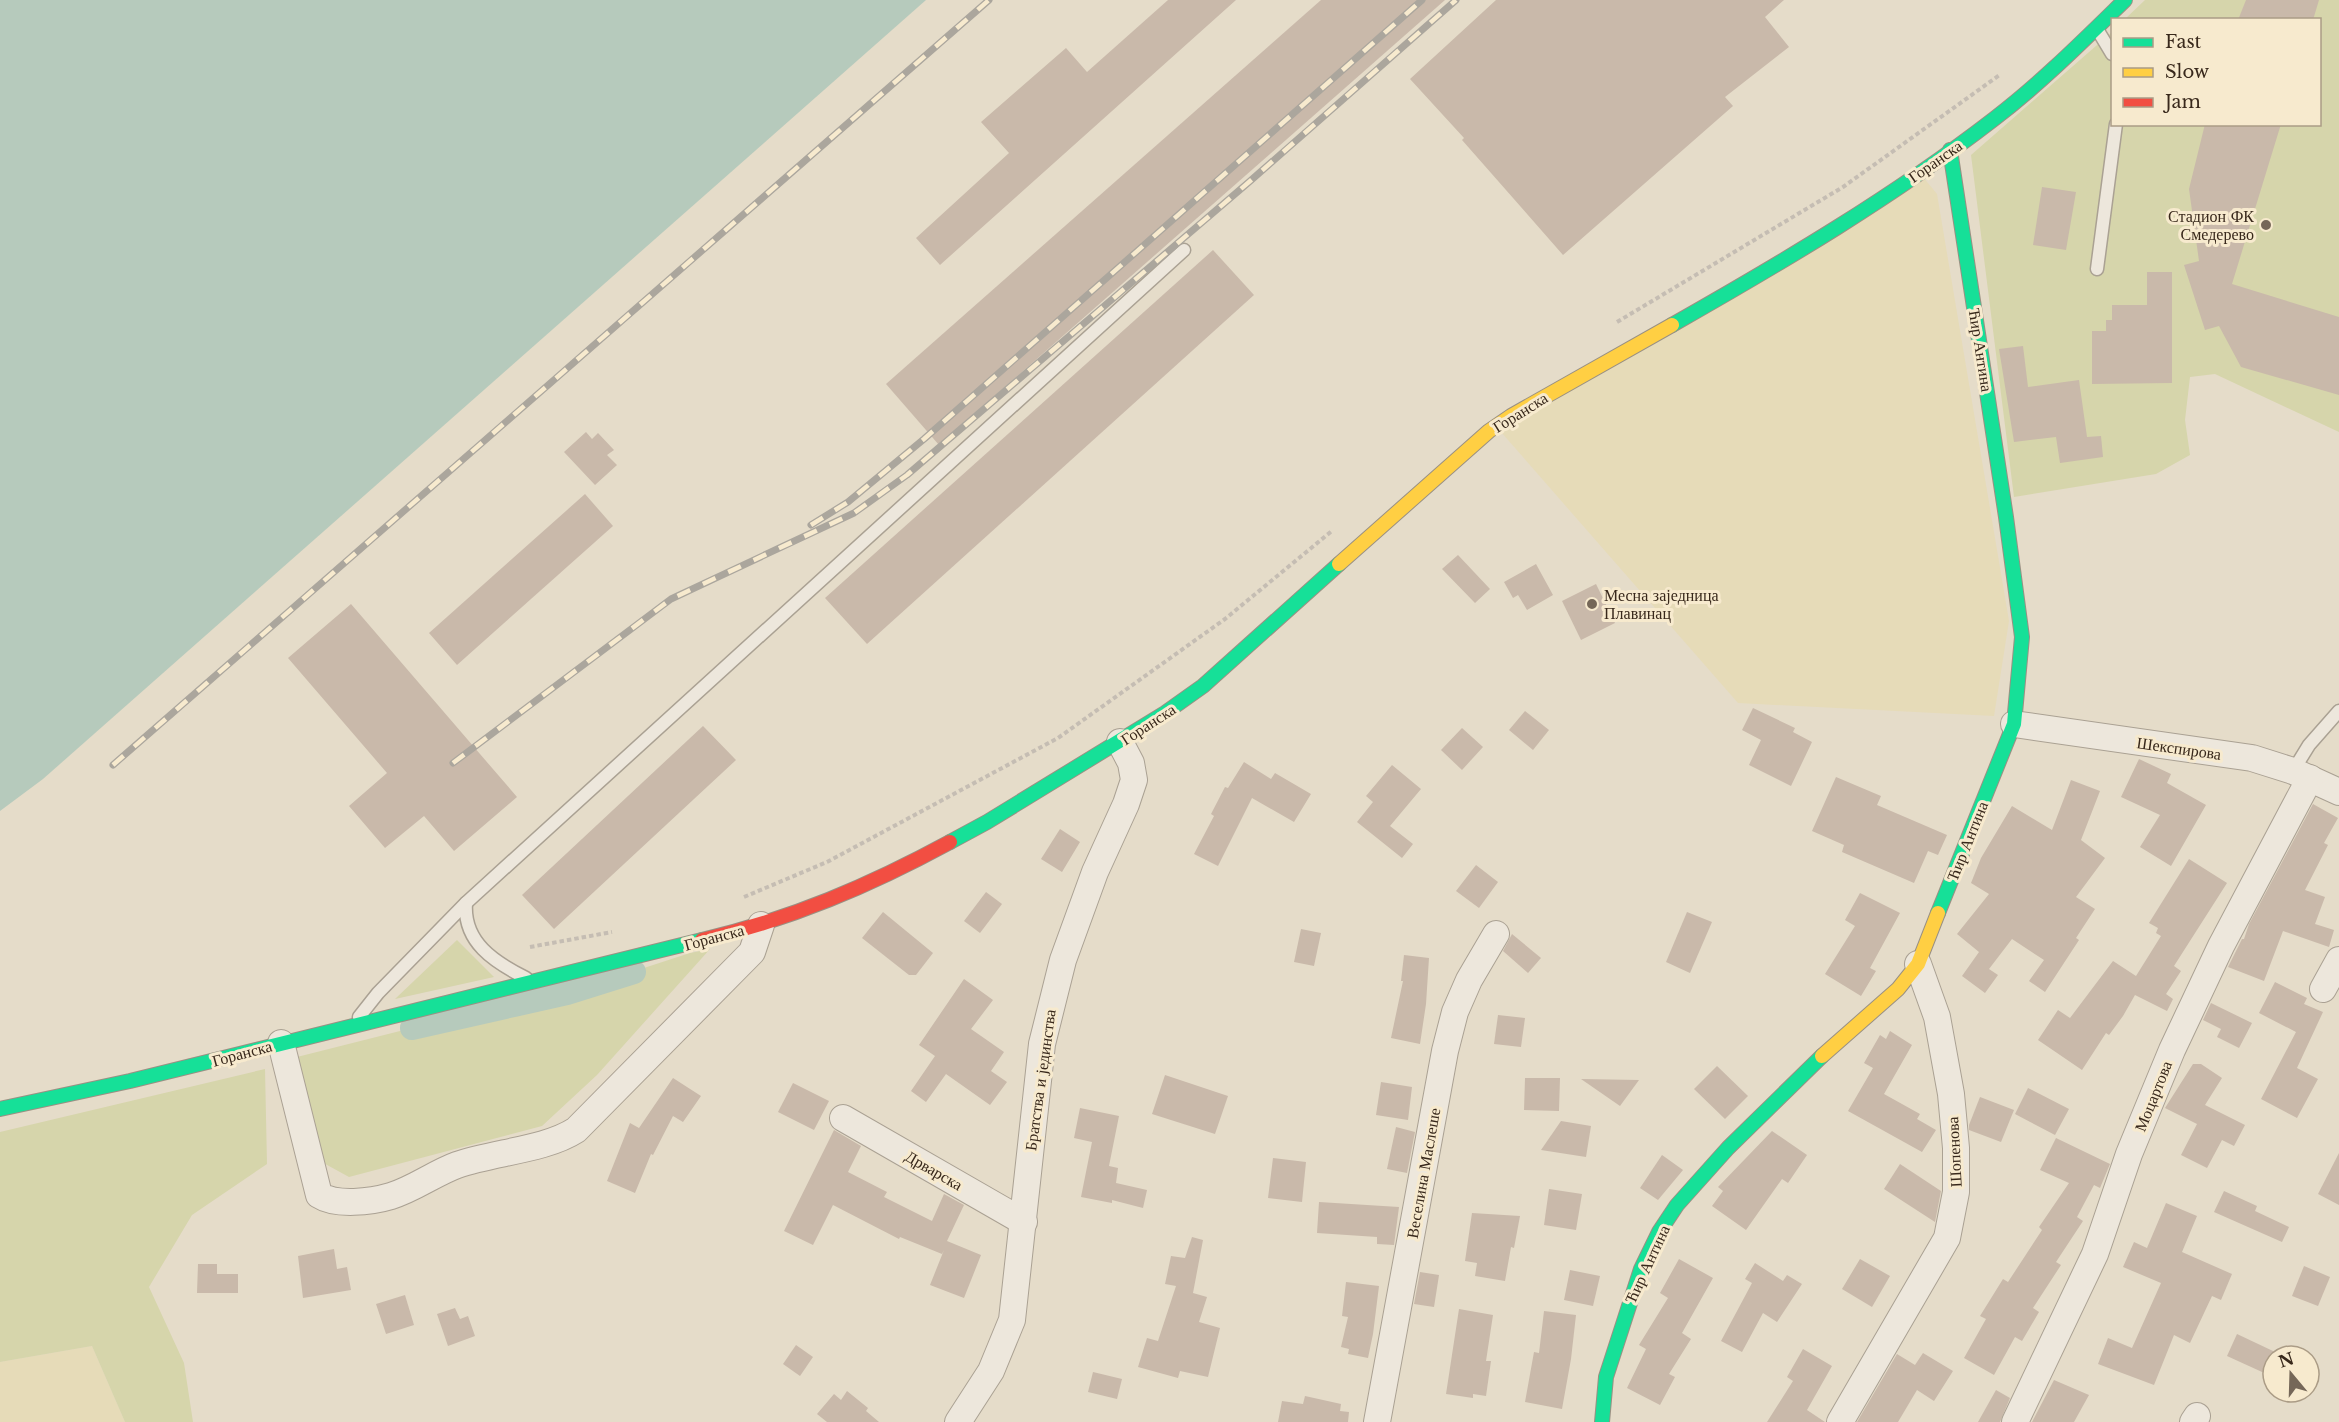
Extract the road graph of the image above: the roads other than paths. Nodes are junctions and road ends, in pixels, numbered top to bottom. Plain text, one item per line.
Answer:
1 (2125, 0) edge
2 (2097, 28) junction
3 (2111, 52) edge
4 (2116, 126) edge
5 (1950, 150) junction
6 (1184, 250) dead end
7 (2097, 268) dead end
8 (2339, 711) edge
9 (2014, 724) junction
10 (1120, 742) junction
11 (2301, 774) junction
12 (2339, 792) edge
13 (466, 903) junction
14 (761, 924) junction
15 (1496, 934) dead end
16 (2339, 960) edge
17 (1918, 964) junction
18 (534, 982) junction
19 (2323, 989) dead end
20 (351, 1026) junction
21 (281, 1043) junction
22 (0, 1109) edge
23 (843, 1118) dead end
24 (1024, 1222) junction
25 (958, 1422) edge
26 (1377, 1422) edge
27 (1602, 1422) edge
28 (1840, 1422) edge
29 (2015, 1422) edge

1 - 2 main road, Горанска
2 - 3 lane
2 - 5 main road, Горанска
4 - 7 lane
5 - 9 main road, Ћир Антина
5 - 10 main road, Горанска
6 - 13 lane
8 - 11 lane
9 - 11 street, Шекспирова
9 - 17 main road, Ћир Антина
10 - 14 main road, Горанска
10 - 24 street, Братства и јединства
11 - 12 street, Шекспирова
11 - 29 street, Моцартова
13 - 18 lane
13 - 20 lane
14 - 18 main road, Горанска
14 - 21 street
15 - 26 street, Веселина Маслеше
16 - 19 street
17 - 27 main road, Ћир Антина
17 - 28 street, Шопенова
18 - 20 main road, Горанска
20 - 21 main road, Горанска
21 - 22 main road, Горанска
23 - 24 street, Дрварска
24 - 25 street, Братства и јединства

